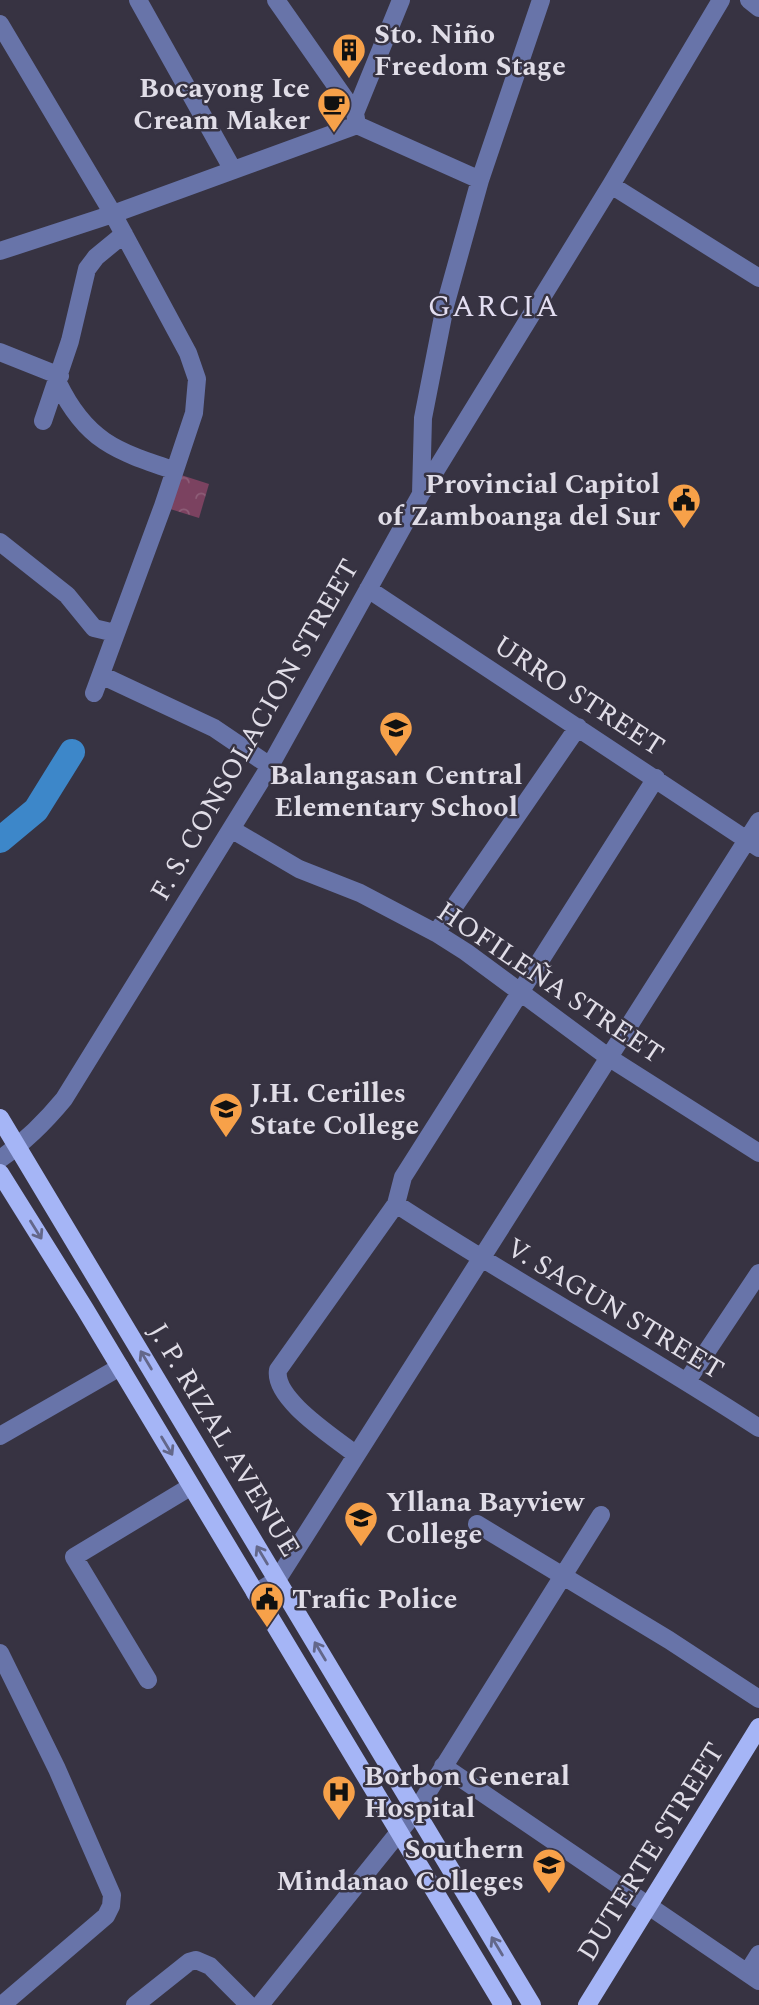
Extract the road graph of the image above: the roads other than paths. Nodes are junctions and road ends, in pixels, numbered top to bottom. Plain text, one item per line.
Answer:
1 (138, 0) edge
2 (276, 0) edge
3 (401, 0) edge
4 (541, 0) edge
5 (721, 0) edge
6 (748, 0) edge
7 (759, 8) edge
8 (0, 24) edge
9 (356, 119) junction
10 (233, 170) junction
11 (480, 180) junction
12 (611, 185) junction
13 (113, 214) junction
14 (124, 234) junction
15 (0, 251) edge
16 (759, 278) edge
17 (0, 352) edge
18 (59, 379) junction
19 (43, 421) dead end
20 (173, 470) junction
21 (421, 494) junction
22 (0, 542) edge
23 (368, 589) junction
24 (115, 633) junction
25 (101, 676) junction
26 (94, 693) dead end
27 (578, 727) junction
28 (270, 766) junction
29 (656, 778) junction
30 (759, 821) edge
31 (231, 829) junction
32 (753, 844) edge
33 (436, 933) junction
34 (519, 994) junction
35 (608, 1057) junction
36 (0, 1118) edge
37 (18, 1147) junction
38 (759, 1153) edge
39 (0, 1159) edge
40 (0, 1172) edge
41 (396, 1204) junction
42 (480, 1259) junction
43 (759, 1273) edge
44 (120, 1367) junction
45 (687, 1381) junction
46 (759, 1428) edge
47 (0, 1436) edge
48 (355, 1454) junction
49 (190, 1487) junction
50 (601, 1515) dead end
51 (477, 1524) dead end
52 (563, 1575) junction
53 (277, 1580) junction
54 (255, 1593) junction
55 (0, 1653) edge
56 (148, 1680) dead end
57 (759, 1699) edge
58 (759, 1727) edge
59 (372, 1738) junction
60 (351, 1751) junction
61 (443, 1766) junction
62 (416, 1811) junction
63 (400, 1833) junction
64 (648, 1904) junction
65 (759, 1954) edge
66 (753, 1977) edge
67 (2, 2005) edge
68 (135, 2005) edge
69 (249, 2005) edge
70 (260, 2005) edge
71 (503, 2005) edge
72 (532, 2005) edge
73 (587, 2005) edge

1 - 10 street
2 - 9 street
3 - 9 street
4 - 11 street, F. S. CONSOLACION STREET
5 - 12 street
6 - 7 street
8 - 13 street
9 - 10 street
9 - 11 street
10 - 13 street
11 - 21 street, F. S. CONSOLACION STREET
12 - 16 street
12 - 21 street
13 - 14 street
13 - 15 street
14 - 18 street
14 - 20 street
17 - 18 street
18 - 19 street
18 - 20 street
20 - 24 street
21 - 23 street, F. S. CONSOLACION STREET
22 - 24 street
23 - 27 street, URRO STREET
23 - 28 street, F. S. CONSOLACION STREET
24 - 25 street
25 - 26 street
25 - 28 street
27 - 29 street, URRO STREET
27 - 33 street
28 - 31 street, F. S. CONSOLACION STREET
29 - 32 street, URRO STREET
29 - 34 street
30 - 32 street
31 - 33 street, HOFILEÑA STREET
31 - 37 street, F. S. CONSOLACION STREET
32 - 35 street
33 - 34 street, HOFILEÑA STREET
34 - 35 street, HOFILEÑA STREET
34 - 41 street
35 - 38 street, HOFILEÑA STREET
35 - 42 street
36 - 37 main road, J. P. RIZAL AVENUE
37 - 39 street, F. S. CONSOLACION STREET
53 -> 37 main road, J. P. RIZAL AVENUE
40 -> 44 main road, J. P. RIZAL AVENUE
41 - 42 street, V. SAGUN STREET
41 - 48 street
42 - 45 street, V. SAGUN STREET
42 - 48 street
43 - 45 street
44 - 47 street
44 -> 49 main road, J. P. RIZAL AVENUE
45 - 46 street, V. SAGUN STREET
48 - 53 street
49 - 54 main road, J. P. RIZAL AVENUE
49 - 56 street
50 - 52 street
51 - 52 street
52 - 57 street
52 - 61 street
53 - 54 street
59 -> 53 main road, J. P. RIZAL AVENUE
54 - 60 main road, J. P. RIZAL AVENUE
55 - 67 street
58 - 64 main road, DUTERTE STREET
59 - 60 main road
59 - 62 main road, J. P. RIZAL AVENUE
60 - 63 main road, J. P. RIZAL AVENUE
61 - 62 street
61 - 64 street
62 - 63 street
72 -> 62 main road, J. P. RIZAL AVENUE
63 - 70 street
63 - 71 main road, J. P. RIZAL AVENUE
64 - 66 street
64 - 73 main road, DUTERTE STREET
65 - 66 street
68 - 69 street

